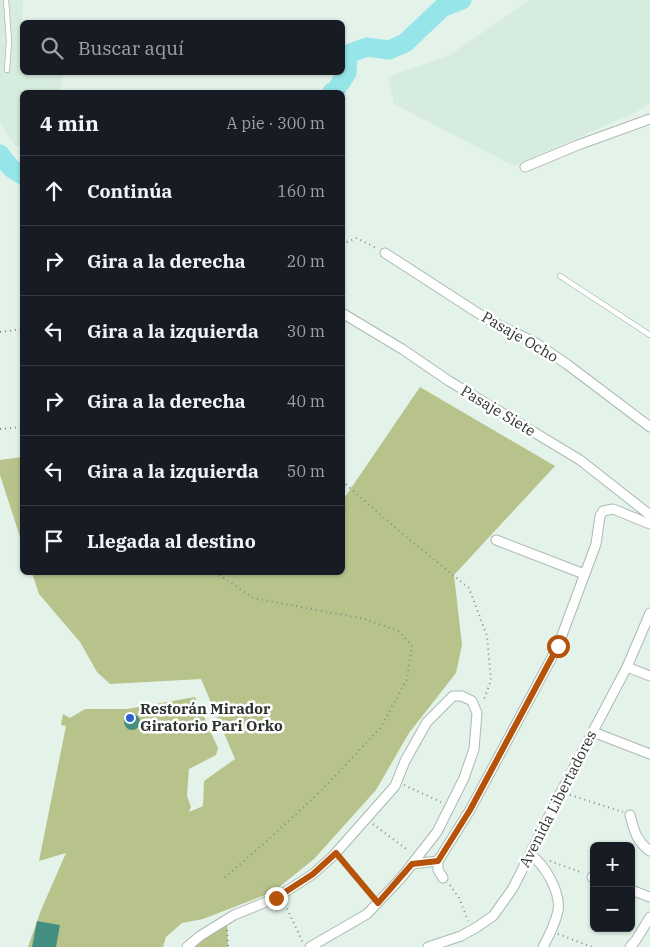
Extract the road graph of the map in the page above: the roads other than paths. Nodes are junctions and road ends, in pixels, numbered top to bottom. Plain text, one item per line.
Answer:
1 (6, 0) edge
2 (7, 70) dead end
3 (650, 119) edge
4 (525, 167) dead end
5 (385, 253) road end
6 (560, 276) dead end
7 (345, 315) edge
8 (650, 335) edge
9 (650, 427) edge
10 (650, 515) edge
11 (650, 524) edge
12 (496, 540) dead end
13 (584, 574) junction
14 (650, 613) edge
15 (627, 667) junction
16 (650, 676) edge
17 (593, 732) junction
18 (650, 754) edge
19 (630, 814) road end
20 (650, 851) edge
21 (533, 856) junction
22 (414, 861) junction
23 (438, 861) junction
24 (443, 878) road end
25 (635, 891) edge
26 (650, 896) edge
27 (650, 916) edge
28 (188, 947) edge
29 (310, 947) edge
30 (428, 947) edge
31 (543, 947) edge
32 (630, 947) edge

1 - 2 lane
3 - 4 street
5 - 9 street, Pasaje Ocho
6 - 8 lane
7 - 10 street, Pasaje Siete
11 - 13 street
12 - 13 street
13 - 23 street
14 - 15 street, Avenida Libertadores
15 - 16 street
15 - 17 street, Avenida Libertadores
17 - 18 street
17 - 21 street, Avenida Libertadores
19 - 20 street
21 - 30 street, Avenida Libertadores
21 - 31 street
22 - 23 street
22 - 28 street
22 - 29 street
23 - 24 street
25 - 26 street
27 - 32 street

